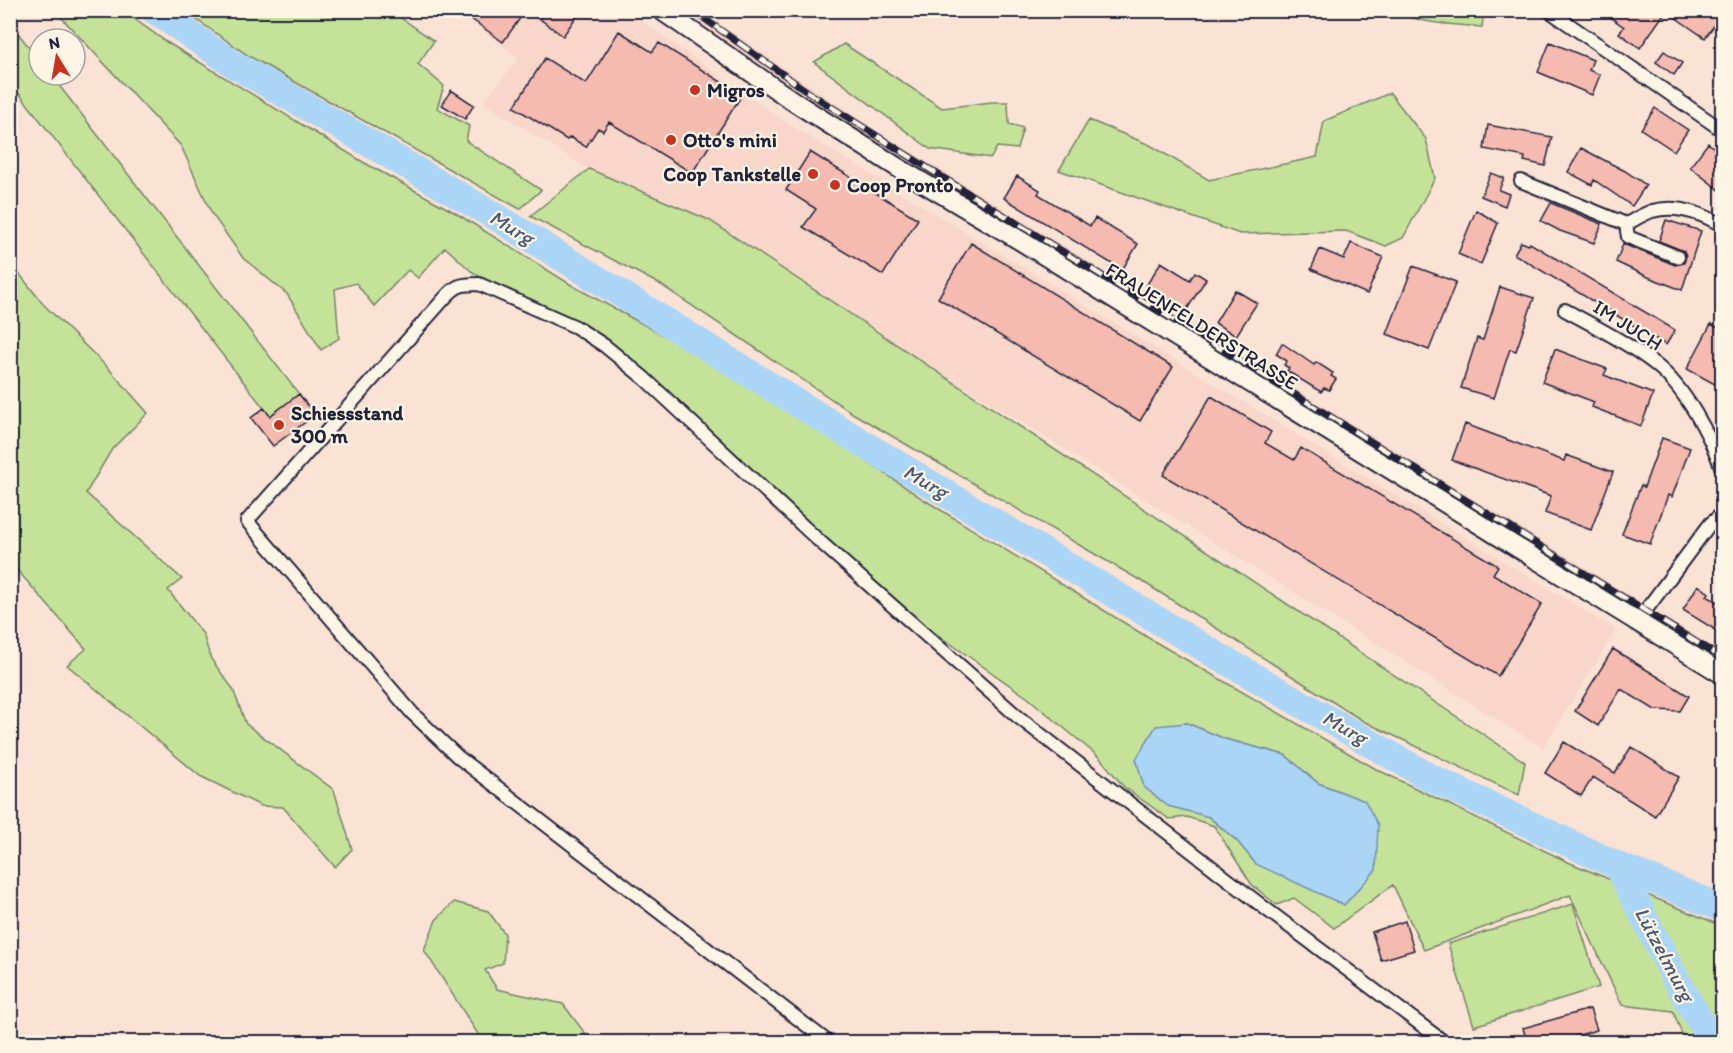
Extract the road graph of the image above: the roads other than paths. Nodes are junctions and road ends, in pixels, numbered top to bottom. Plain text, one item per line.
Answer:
1 (661, 10) edge
2 (1548, 10) edge
3 (1722, 130) edge
4 (1521, 181) dead end
5 (1626, 224) junction
6 (1722, 225) edge
7 (1678, 256) dead end
8 (1565, 310) dead end
9 (1722, 469) edge
10 (1722, 514) edge
11 (1637, 622) junction
12 (1722, 674) edge
13 (828, 1042) edge
14 (1444, 1042) edge

1 - 11 main road, FRAUENFELDERSTRASSE
2 - 3 street
4 - 5 street
5 - 6 street
5 - 7 street
8 - 9 street, IM JUCH
10 - 11 street
11 - 12 main road, FRAUENFELDERSTRASSE
13 - 14 street

